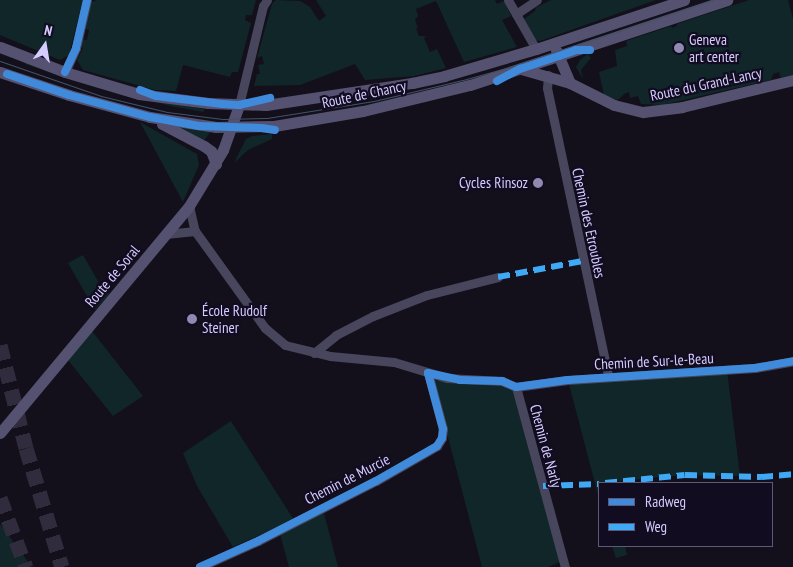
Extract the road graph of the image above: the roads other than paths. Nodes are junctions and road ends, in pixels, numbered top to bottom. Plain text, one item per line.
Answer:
1 (87, 0) edge
2 (267, 0) edge
3 (508, 0) edge
4 (537, 0) edge
5 (684, 0) edge
6 (727, 0) edge
7 (516, 14) junction
8 (0, 47) edge
9 (541, 48) junction
10 (559, 56) junction
11 (520, 69) junction
12 (0, 72) edge
13 (64, 72) junction
14 (560, 77) junction
15 (793, 80) edge
16 (239, 105) junction
17 (150, 117) junction
18 (232, 128) junction
19 (216, 164) junction
20 (189, 206) junction
21 (195, 231) junction
22 (166, 234) junction
23 (498, 277) dead end
24 (314, 353) junction
25 (793, 361) edge
26 (428, 373) junction
27 (608, 376) junction
28 (516, 387) junction
29 (0, 433) edge
30 (200, 567) edge
31 (565, 567) edge

1 - 13 street
2 - 16 street
3 - 7 street
4 - 7 street
5 - 9 main road, Route de Chancy
6 - 10 main road, Route de Chancy
7 - 9 street
8 - 13 main road, Route de Chancy
9 - 10 main road
9 - 16 main road, Route de Chancy
10 - 11 main road, Route de Chancy
10 - 14 main road
11 - 14 main road, Route du Grand-Lancy
11 - 18 main road, Route de Chancy
12 - 17 main road, Route de Chancy
13 - 16 main road, Route de Chancy
14 - 15 main road, Route du Grand-Lancy
14 - 27 street, Chemin des Etroubles
16 - 18 main road, Route de Soral
17 - 18 main road, Route de Chancy
17 - 19 main road
18 - 19 main road, Route de Soral
19 - 20 main road, Route de Soral
20 - 21 street, Chemin de Narly
20 - 22 main road, Route de Soral
21 - 22 street
21 - 24 street, Chemin de Narly
22 - 29 main road, Route de Soral
23 - 24 street
24 - 26 street, Chemin de Narly
25 - 27 street, Chemin de Sur-le-Beau
26 - 28 street, Chemin de Narly
26 - 30 street, Chemin de Murcie
27 - 28 street, Chemin de Sur-le-Beau
28 - 31 street, Chemin de Narly

